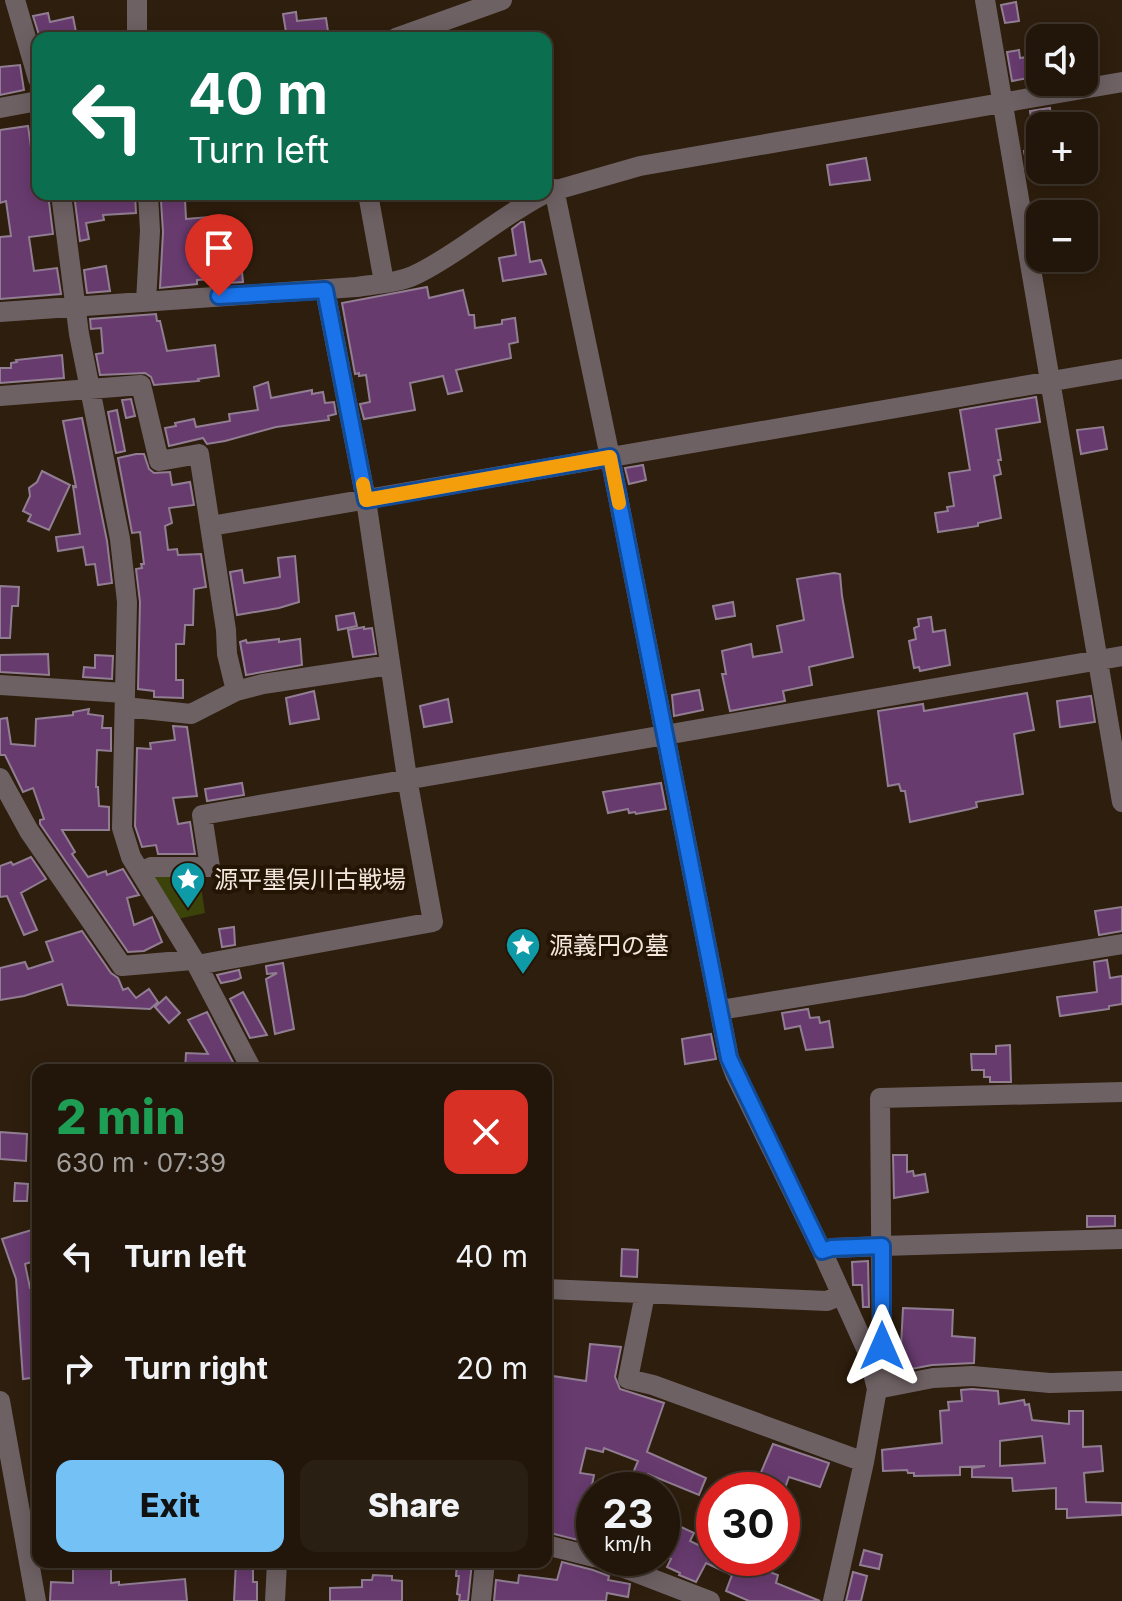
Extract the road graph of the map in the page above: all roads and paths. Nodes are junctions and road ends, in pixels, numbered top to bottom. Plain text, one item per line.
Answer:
1 (15, 0) edge
2 (137, 0) edge
3 (502, 0) edge
4 (985, 0) edge
5 (137, 32) edge
6 (413, 32) edge
7 (32, 58) edge
8 (1122, 82) edge
9 (32, 102) edge
10 (1003, 102) junction
11 (0, 108) edge
12 (552, 191) edge
13 (62, 200) edge
14 (148, 200) edge
15 (369, 200) edge
16 (532, 200) edge
17 (550, 200) edge
18 (384, 282) junction
19 (325, 290) junction
20 (146, 301) junction
21 (75, 307) junction
22 (0, 312) edge
23 (1122, 369) edge
24 (1050, 382) junction
25 (90, 391) junction
26 (0, 396) edge
27 (610, 457) junction
28 (366, 500) junction
29 (211, 526) junction
30 (1122, 656) edge
31 (1098, 660) junction
32 (390, 665) junction
33 (0, 685) edge
34 (236, 691) junction
35 (124, 700) junction
36 (666, 734) junction
37 (0, 778) edge
38 (407, 778) junction
39 (1122, 802) edge
40 (140, 872) junction
41 (1122, 944) edge
42 (194, 962) junction
43 (720, 1010) junction
44 (249, 1064) edge
45 (1122, 1092) edge
46 (1122, 1239) edge
47 (882, 1246) junction
48 (822, 1251) junction
49 (552, 1289) edge
50 (645, 1294) junction
51 (841, 1295) junction
52 (1122, 1381) edge
53 (882, 1388) junction
54 (0, 1401) edge
55 (864, 1462) junction
56 (552, 1546) edge
57 (576, 1552) edge
58 (40, 1568) edge
59 (277, 1568) edge
60 (484, 1568) edge
61 (645, 1576) edge
62 (38, 1601) edge
63 (275, 1601) edge
64 (481, 1601) edge
65 (710, 1601) edge
66 (833, 1601) edge

1 - 7 street
2 - 5 street
3 - 6 street
4 - 10 street
8 - 10 street
9 - 11 street
10 - 12 street
10 - 24 street
13 - 21 street
14 - 20 street
15 - 18 street
16 - 18 street
17 - 27 street
18 - 19 street
19 - 20 street
19 - 28 street
20 - 21 street
21 - 22 street
21 - 25 street
23 - 24 street
24 - 27 street
24 - 31 street
25 - 26 street
25 - 29 street
25 - 35 street
27 - 28 street
27 - 36 street
28 - 29 street
28 - 32 street
29 - 34 street
30 - 31 street
31 - 36 street
31 - 39 street
32 - 34 street
32 - 38 street
33 - 35 street
34 - 35 street
35 - 40 street
36 - 38 street
36 - 43 street
37 - 42 street
38 - 40 street
38 - 42 street
40 - 42 street
41 - 43 street
42 - 44 street
43 - 48 street
45 - 47 street
46 - 47 street
47 - 48 street
47 - 53 street
48 - 51 street
49 - 50 street
50 - 51 street
50 - 55 street
51 - 53 street
52 - 53 street
53 - 55 street
54 - 62 street
55 - 66 street
56 - 57 street
58 - 62 street
59 - 63 street
60 - 64 street
61 - 65 street

